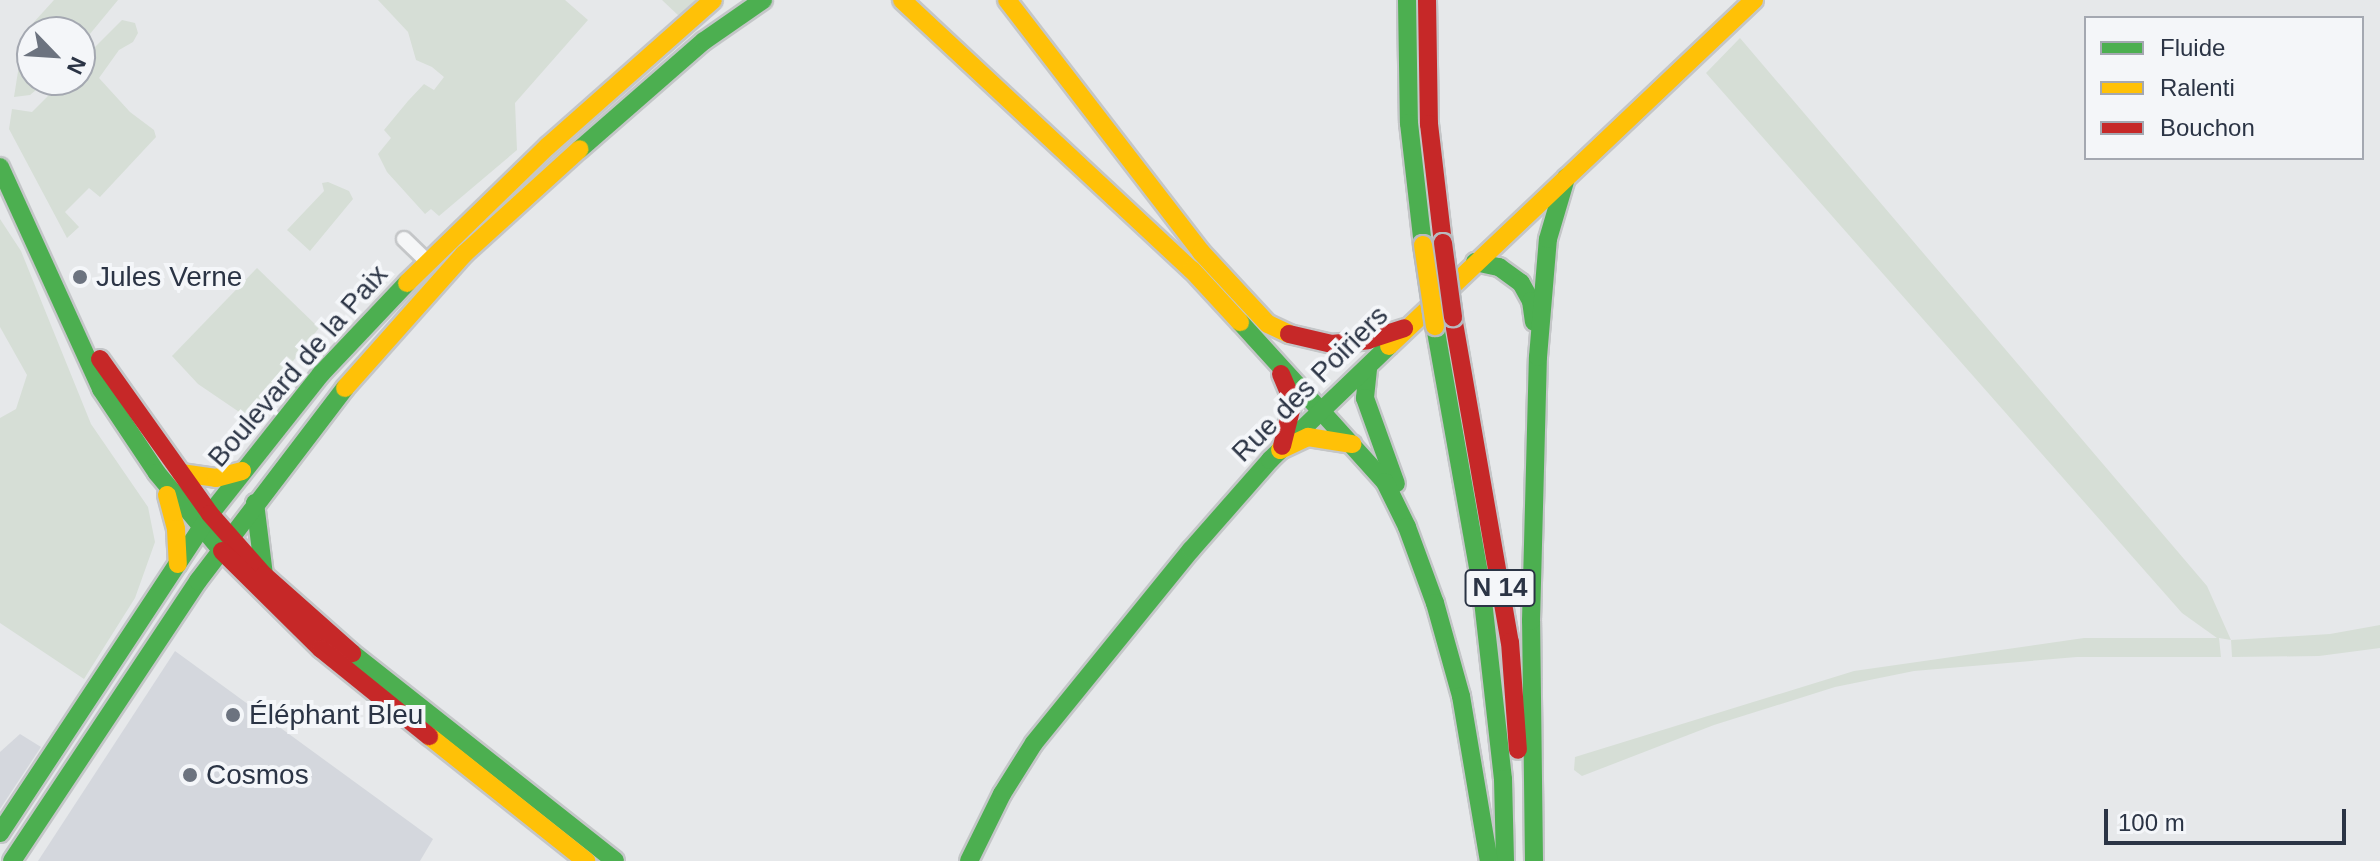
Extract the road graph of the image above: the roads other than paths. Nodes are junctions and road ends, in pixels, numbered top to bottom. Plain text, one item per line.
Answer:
1 (713, 0) edge
2 (763, 0) edge
3 (902, 0) edge
4 (1007, 0) edge
5 (1407, 0) edge
6 (1427, 0) edge
7 (1754, 0) edge
8 (0, 167) edge
9 (1566, 178) junction
10 (5, 181) edge
11 (404, 239) dead end
12 (427, 261) junction
13 (1475, 262) junction
14 (50, 272) junction
15 (1404, 328) junction
16 (1269, 353) junction
17 (1538, 357) junction
18 (1368, 369) junction
19 (1322, 412) junction
20 (1352, 444) junction
21 (1280, 450) junction
22 (246, 465) junction
23 (157, 473) junction
24 (181, 473) junction
25 (255, 503) junction
26 (1407, 527) junction
27 (216, 533) junction
28 (178, 564) junction
29 (257, 578) junction
30 (198, 581) junction
31 (182, 604) junction
32 (0, 833) edge
33 (12, 861) edge
34 (586, 861) edge
35 (615, 861) edge
36 (969, 861) edge
37 (1489, 861) edge
38 (1505, 861) edge
39 (1524, 861) edge
40 (1534, 861) edge

1 - 12 main road, Boulevard de la Paix
2 - 25 main road
3 - 16 main road
4 - 15 main road
5 - 38 main road, N 14, bridge
6 - 39 main road, N 14, bridge
7 - 9 main road, Rue des Poiriers
8 - 10 main road
9 - 13 main road, Rue des Poiriers
9 - 17 main road
10 - 14 main road
11 - 12 street
12 - 22 main road, Boulevard de la Paix
13 - 15 main road, Rue des Poiriers
13 - 17 main road
14 - 23 main road
14 - 24 main road
15 - 18 main road, Rue des Poiriers
16 - 19 main road
16 - 21 main road
17 - 40 main road
18 - 19 main road, Rue des Poiriers
18 - 26 main road
19 - 20 main road
19 - 21 main road, Rue des Poiriers
20 - 21 main road
20 - 26 main road
21 - 36 main road, Rue des Poiriers
22 - 24 main road
22 - 27 main road, Boulevard de la Paix
23 - 27 main road
23 - 28 main road
24 - 27 main road
25 - 27 main road
25 - 29 main road
26 - 37 main road
27 - 28 main road, Boulevard de la Paix
27 - 29 main road
27 - 30 main road, Boulevard de la Paix
27 - 31 main road
28 - 32 main road, Boulevard de la Paix
29 - 30 main road
29 - 34 main road
29 - 35 main road
30 - 31 main road, Boulevard de la Paix
31 - 33 main road, Boulevard de la Paix

